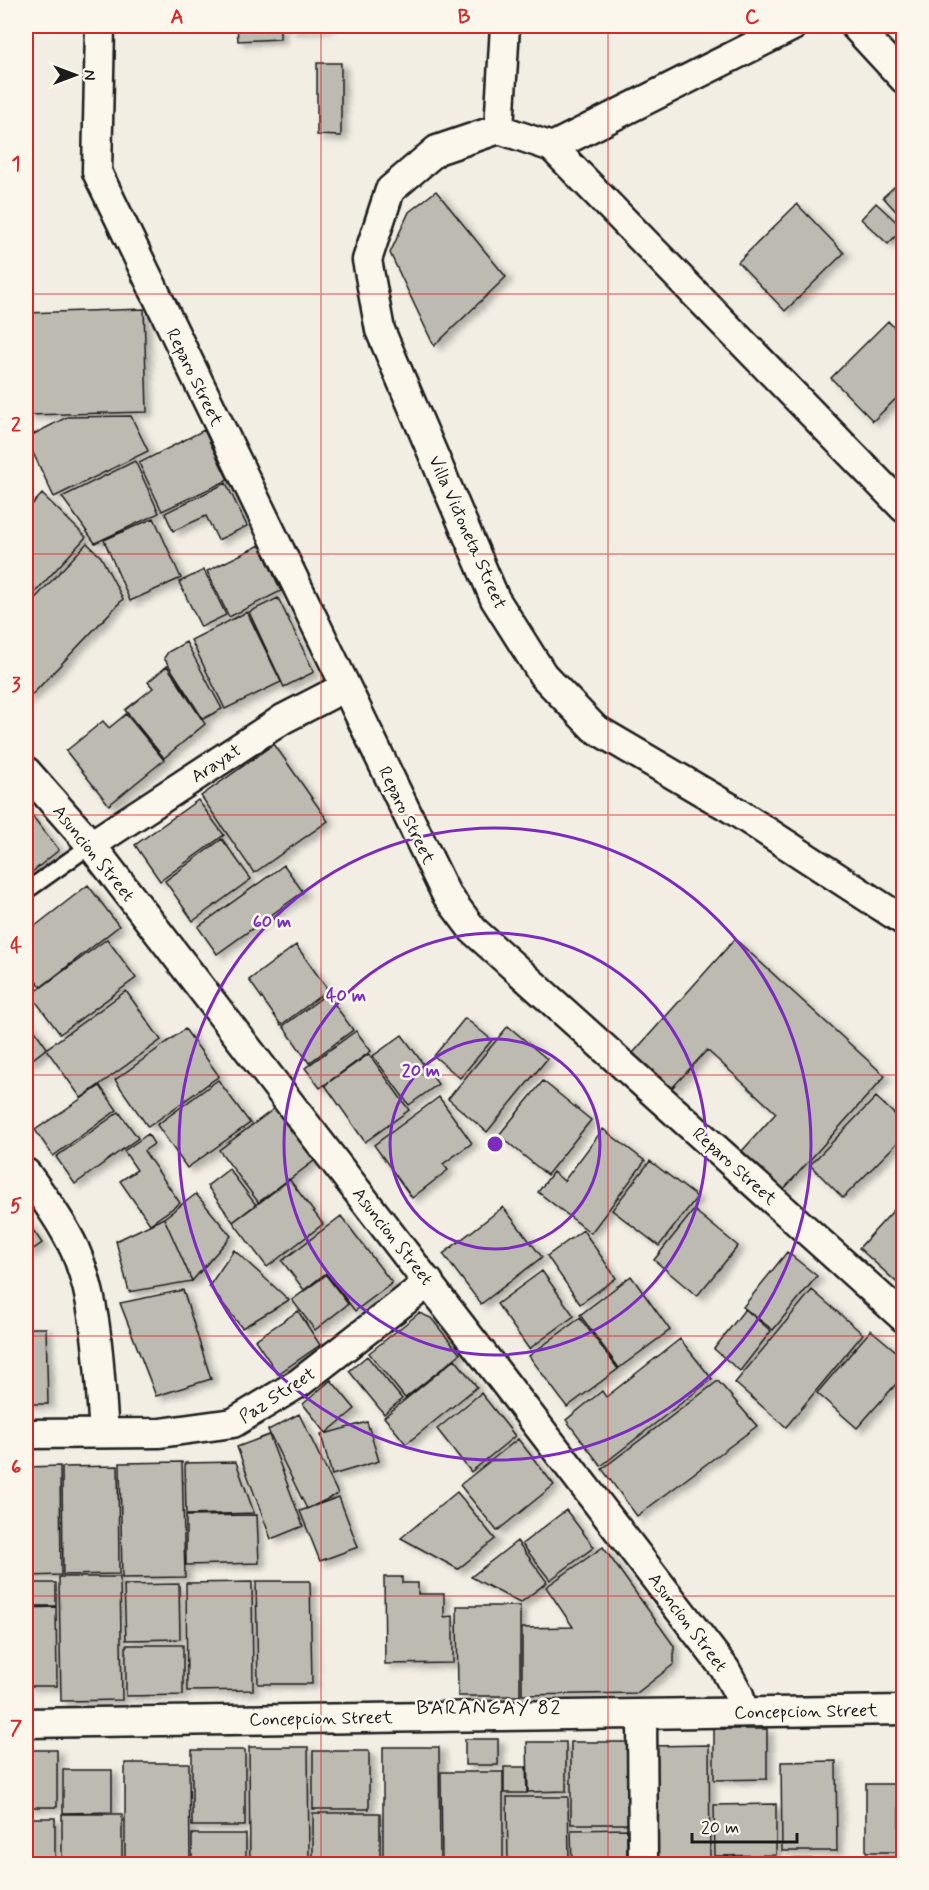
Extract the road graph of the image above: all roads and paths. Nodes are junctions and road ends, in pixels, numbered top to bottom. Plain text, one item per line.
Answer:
1 (100, 26) edge
2 (505, 26) edge
3 (793, 26) edge
4 (855, 26) edge
5 (903, 79) edge
6 (499, 129) junction
7 (552, 147) junction
8 (903, 508) edge
9 (345, 687) junction
10 (26, 771) edge
11 (91, 846) junction
12 (26, 891) edge
13 (903, 921) edge
14 (26, 1173) edge
15 (429, 1282) junction
16 (903, 1318) edge
17 (104, 1432) junction
18 (26, 1434) edge
19 (903, 1710) edge
20 (743, 1712) junction
21 (642, 1714) junction
22 (26, 1723) edge
23 (643, 1864) edge

1 - 9 street, Reparo Street
2 - 6 street
3 - 7 street
4 - 5 street
6 - 7 street
6 - 13 street, Villa Victoneta Street
7 - 8 street
9 - 11 street, Arayat
9 - 16 street, Reparo Street
10 - 11 street, Asuncion Street
11 - 12 lane
11 - 15 street, Asuncion Street
14 - 17 street
15 - 17 street, Paz Street
15 - 20 street, Asuncion Street
17 - 18 street, Paz Street
19 - 20 street, Concepcion Street
20 - 21 street, Concepcion Street
21 - 22 street, Concepcion Street
21 - 23 street

